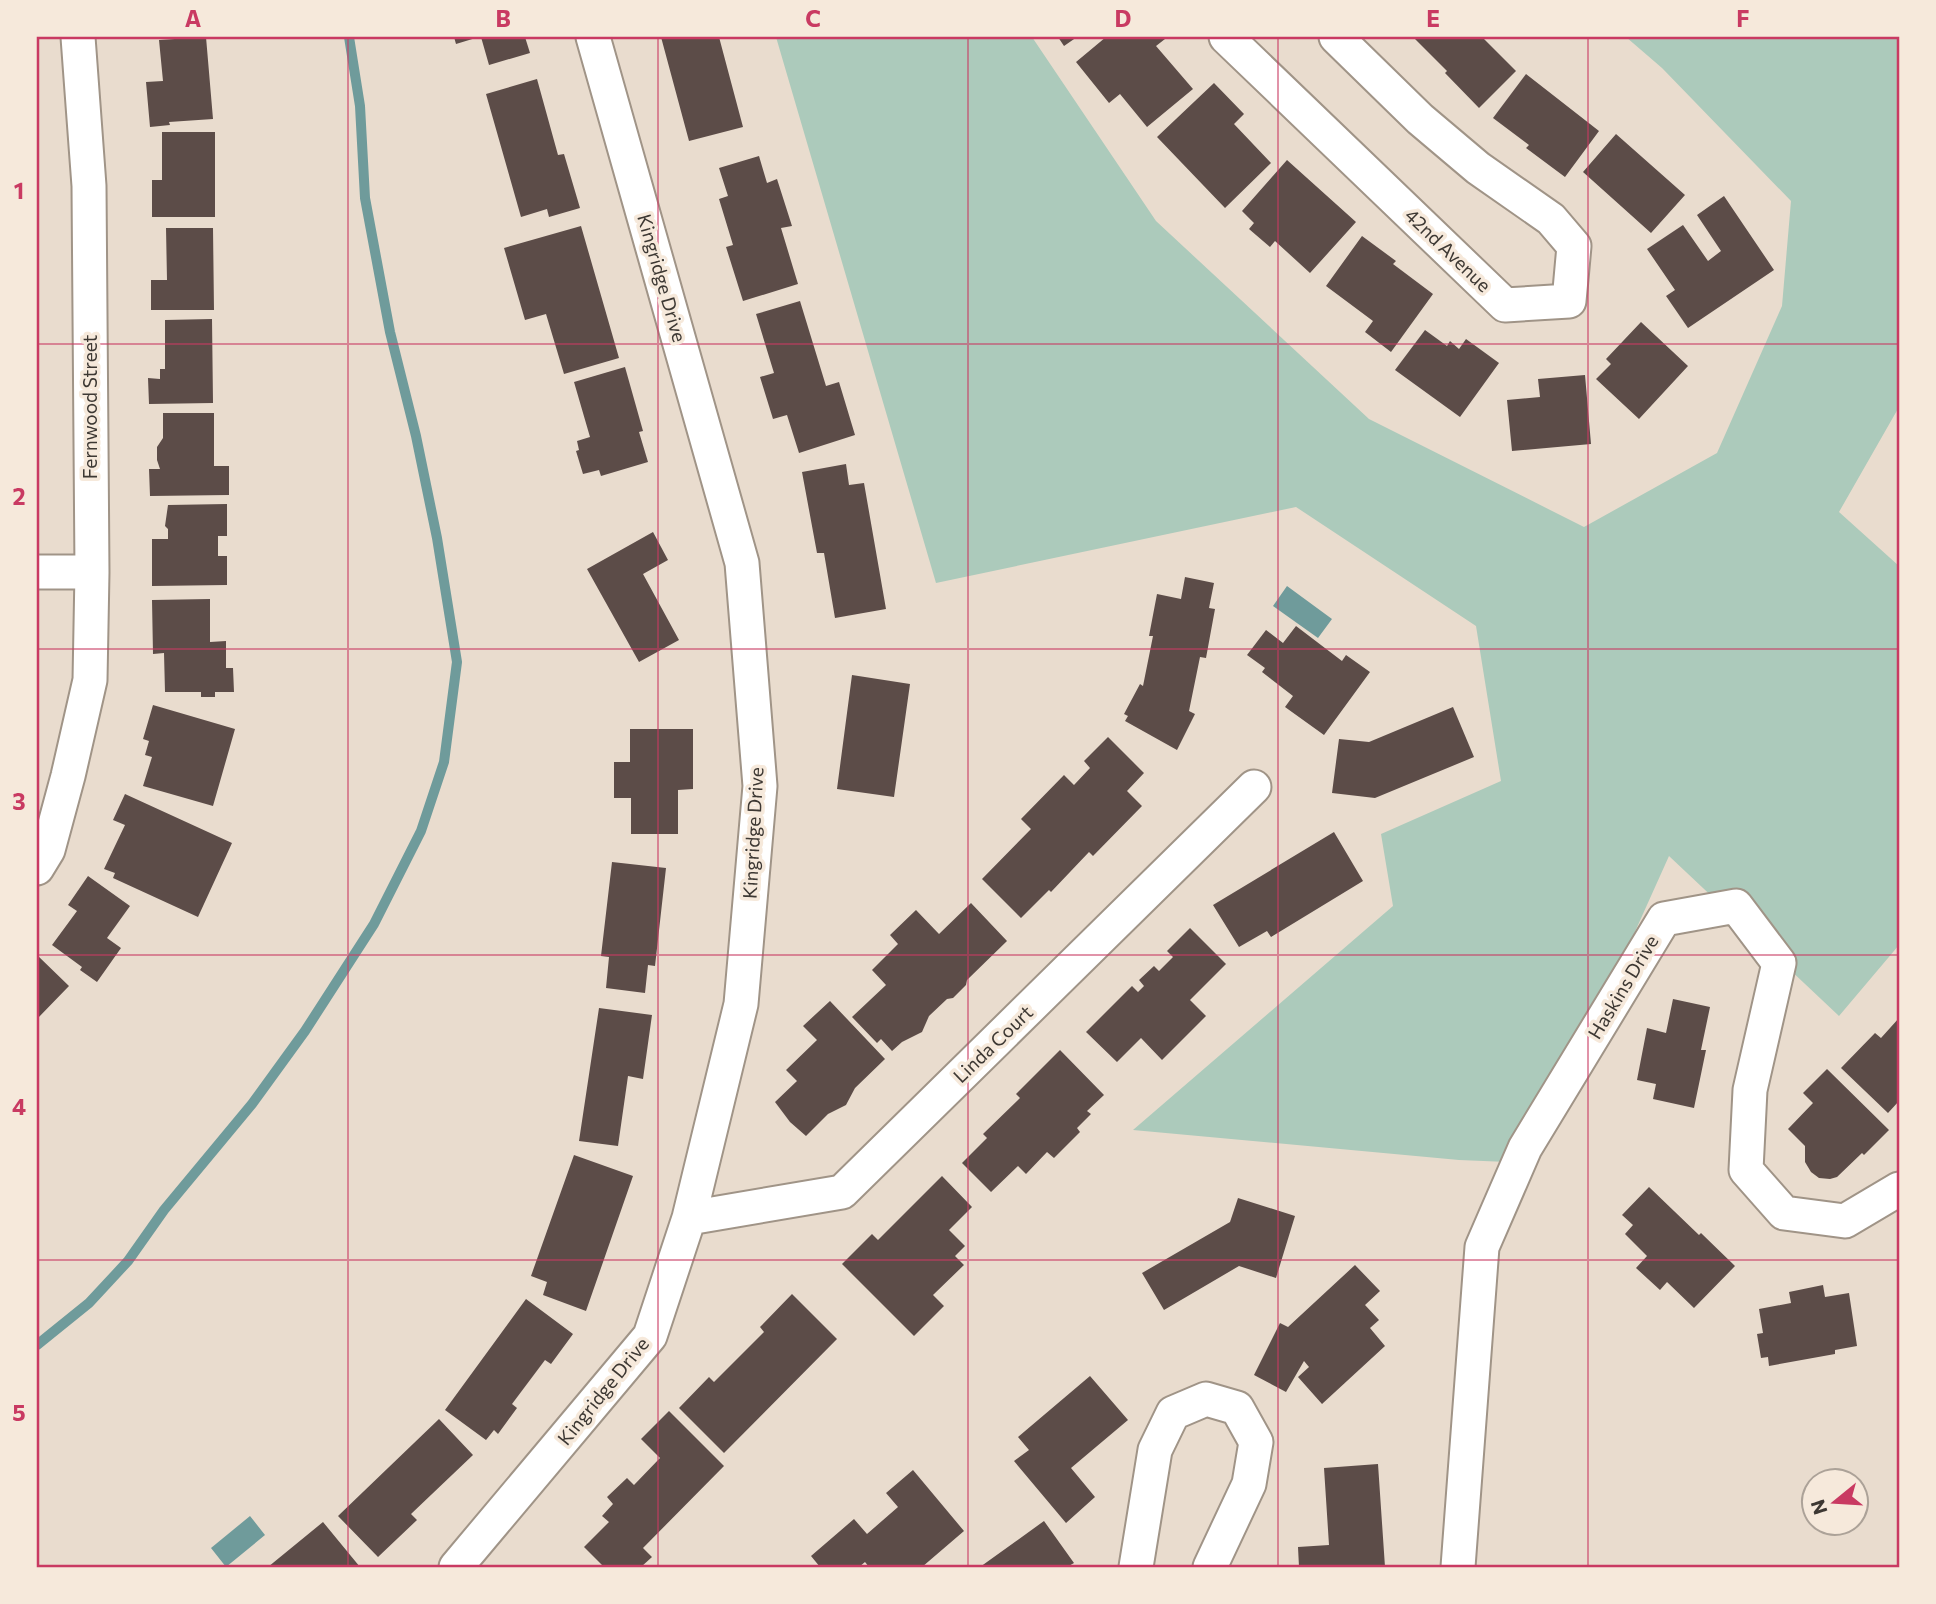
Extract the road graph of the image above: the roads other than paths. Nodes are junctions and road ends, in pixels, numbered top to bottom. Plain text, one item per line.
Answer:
1 (78, 37) edge
2 (593, 37) edge
3 (1226, 37) edge
4 (1336, 37) edge
5 (37, 572) edge
6 (92, 572) junction
7 (68, 776) junction
8 (1254, 787) dead end
9 (37, 808) edge
10 (37, 869) edge
11 (1899, 1189) edge
12 (689, 1218) junction
13 (469, 1563) edge
14 (1136, 1567) edge
15 (1210, 1567) edge
16 (1458, 1567) edge

1 - 6 street, Fernwood Street
2 - 12 street, Kingridge Drive
3 - 4 street, 42nd Avenue
5 - 6 street
6 - 7 street, Fernwood Street
7 - 9 street
7 - 10 street, Fernwood Street
8 - 12 street, Linda Court
11 - 16 street, Haskins Drive
12 - 13 street, Kingridge Drive
14 - 15 street

